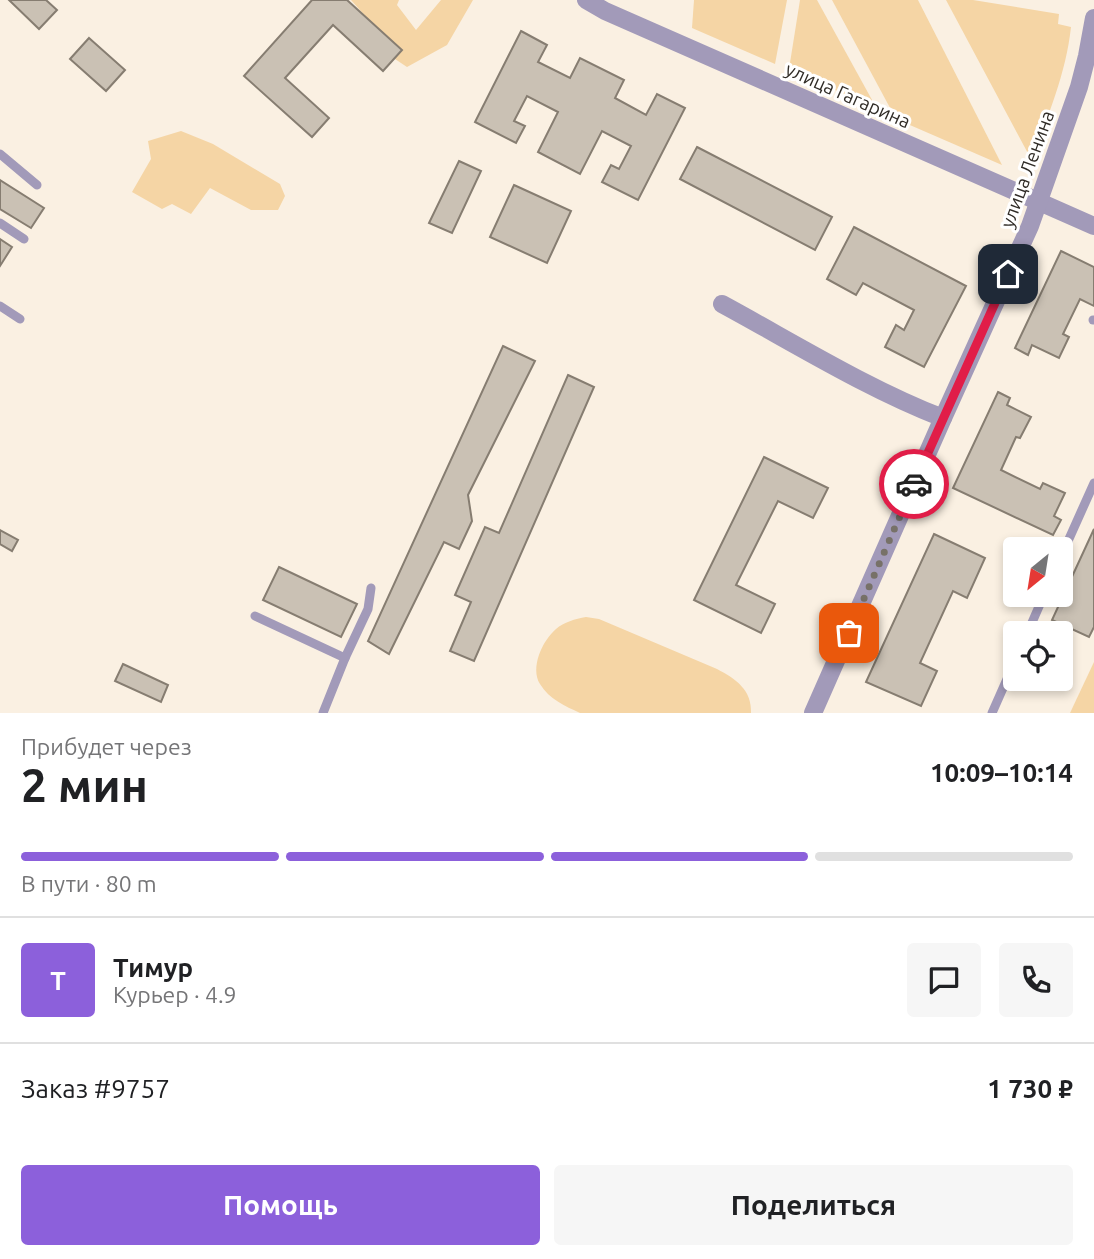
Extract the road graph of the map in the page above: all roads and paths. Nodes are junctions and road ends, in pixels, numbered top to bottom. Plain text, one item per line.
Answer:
1 (586, 0) edge
2 (1094, 18) edge
3 (1091, 57) edge
4 (0, 154) edge
5 (37, 185) dead end
6 (1039, 202) junction
7 (0, 223) edge
8 (1094, 226) edge
9 (24, 239) dead end
10 (722, 303) dead end
11 (0, 306) edge
12 (20, 319) dead end
13 (943, 418) junction
14 (1094, 484) edge
15 (1070, 537) edge
16 (372, 588) dead end
17 (255, 616) dead end
18 (345, 658) junction
19 (1003, 688) edge
20 (323, 713) edge
21 (813, 713) edge
22 (992, 713) edge

1 - 6 street, улица Гагарина
2 - 3 street, улица Ленина
3 - 6 street, улица Ленина
4 - 5 lane
6 - 8 street, улица Гагарина
6 - 13 street, улица Ленина
7 - 9 lane
10 - 13 street
11 - 12 lane
13 - 21 street, улица Ленина
14 - 15 lane
16 - 18 lane
17 - 18 lane
18 - 20 lane
19 - 22 lane

